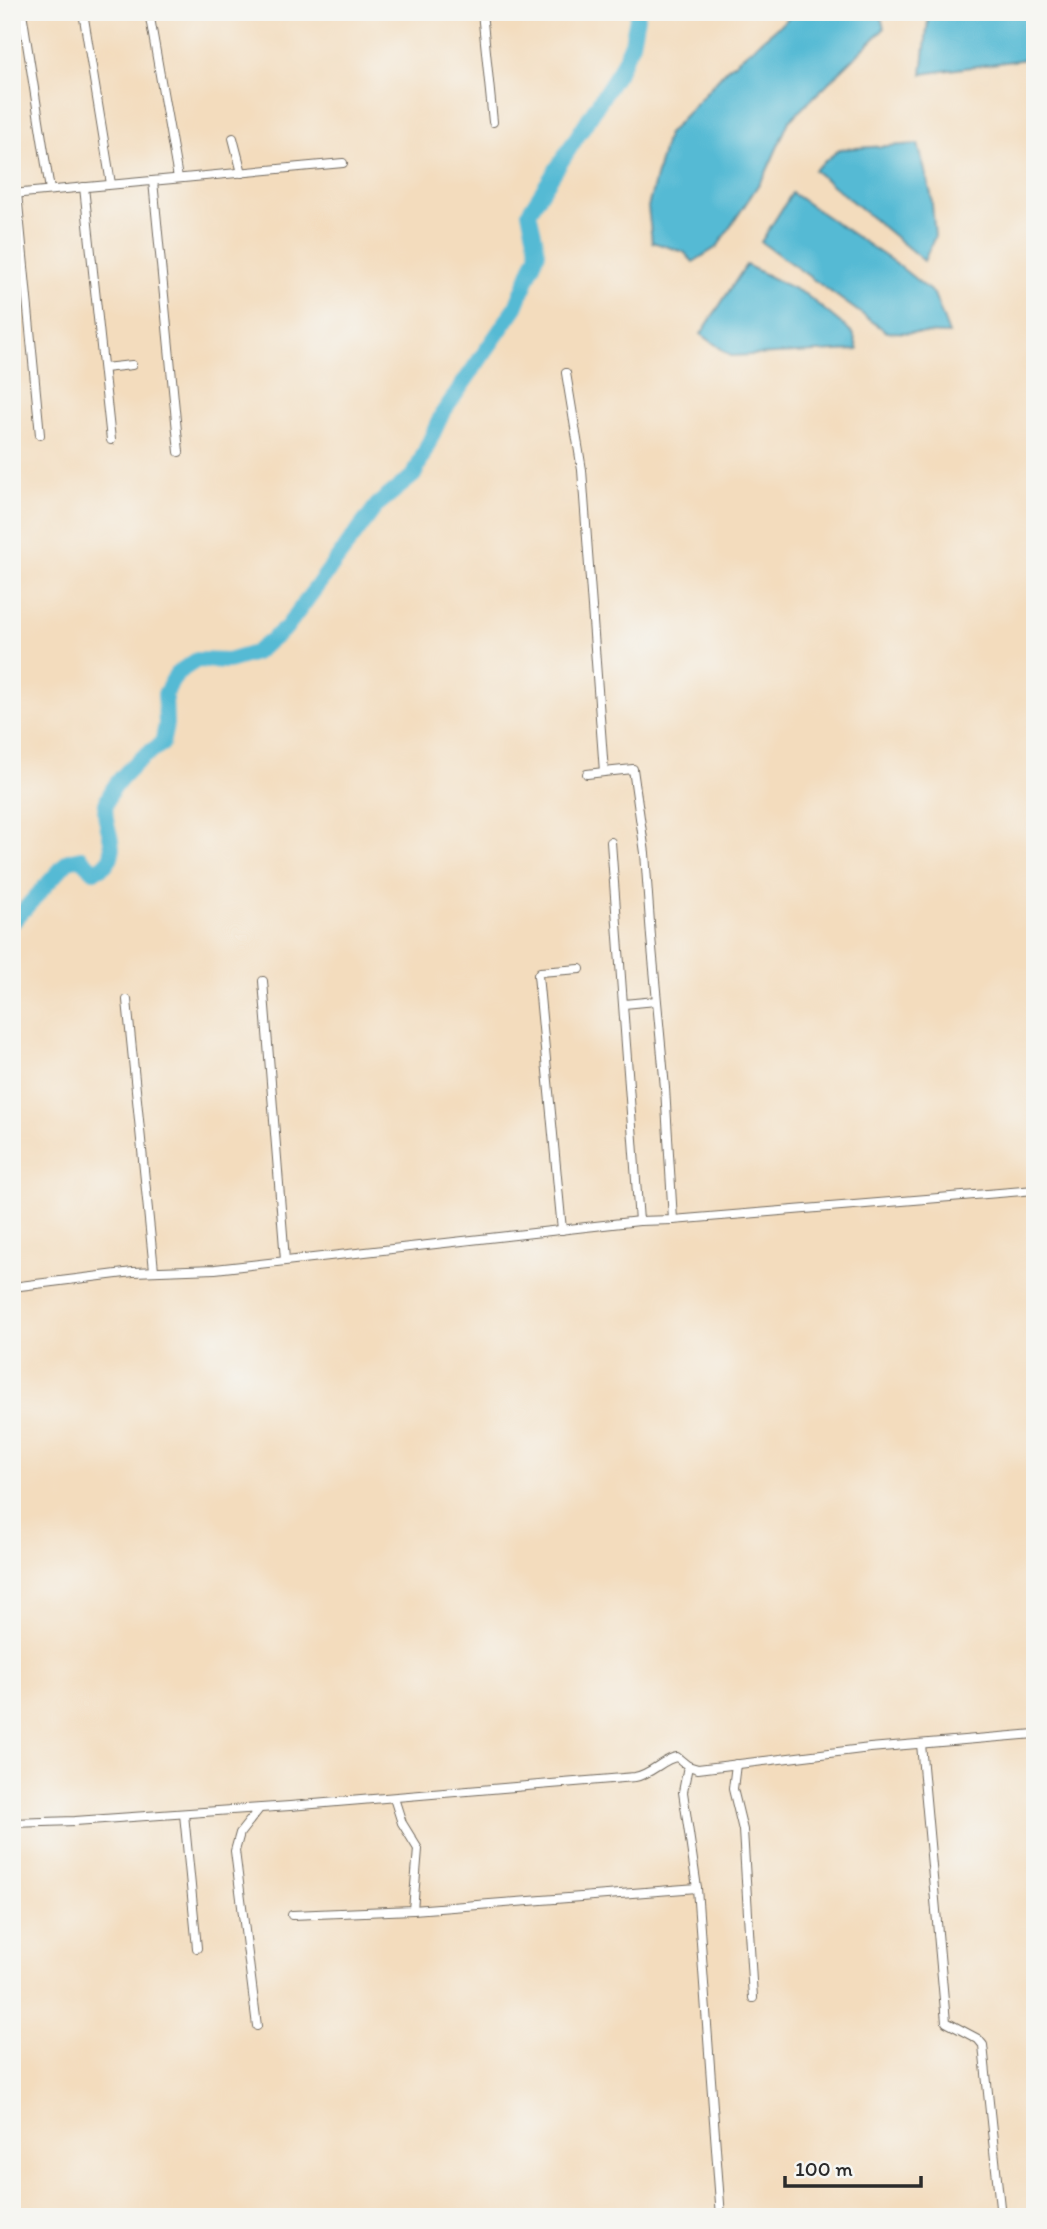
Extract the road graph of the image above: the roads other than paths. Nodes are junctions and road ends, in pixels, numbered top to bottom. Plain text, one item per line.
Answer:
1 (22, 12) edge
2 (83, 12) edge
3 (149, 12) edge
4 (482, 12) edge
5 (493, 122) dead end
6 (233, 138) dead end
7 (344, 163) dead end
8 (242, 173) junction
9 (178, 178) junction
10 (153, 181) junction
11 (111, 184) junction
12 (84, 187) junction
13 (50, 190) junction
14 (14, 193) edge
15 (132, 365) dead end
16 (104, 368) junction
17 (566, 373) dead end
18 (40, 435) dead end
19 (111, 440) dead end
20 (179, 452) dead end
21 (604, 772) junction
22 (587, 774) dead end
23 (611, 842) dead end
24 (580, 968) dead end
25 (263, 981) dead end
26 (127, 1000) dead end
27 (656, 1001) junction
28 (624, 1004) junction
29 (1035, 1190) edge
30 (673, 1220) junction
31 (639, 1221) junction
32 (562, 1230) junction
33 (285, 1260) junction
34 (154, 1270) junction
35 (12, 1287) edge
36 (1035, 1734) edge
37 (921, 1744) junction
38 (736, 1764) junction
39 (688, 1766) junction
40 (394, 1798) junction
41 (259, 1809) junction
42 (184, 1814) junction
43 (12, 1823) edge
44 (696, 1888) junction
45 (413, 1910) junction
46 (292, 1915) dead end
47 (197, 1948) dead end
48 (753, 1998) dead end
49 (257, 2026) dead end
50 (721, 2217) edge
51 (1001, 2217) edge

1 - 13 street
2 - 11 street
3 - 9 street
4 - 5 street
6 - 8 street
7 - 8 street
8 - 9 street
9 - 10 street
10 - 11 street
10 - 20 street
11 - 12 street
12 - 13 street
12 - 16 street
13 - 14 street
14 - 18 street
15 - 16 street
16 - 19 street
17 - 21 street
21 - 22 street
21 - 27 street
23 - 28 street
24 - 32 street
25 - 33 street
26 - 34 street
27 - 28 street
27 - 30 street
28 - 31 street
29 - 30 street
30 - 31 street
31 - 32 street
32 - 33 street
33 - 34 street
34 - 35 street
36 - 37 street
37 - 38 street
37 - 51 street
38 - 39 street
38 - 48 street
39 - 40 street
39 - 44 street
40 - 41 street
40 - 45 street
41 - 42 street
41 - 49 street
42 - 43 street
42 - 47 street
44 - 45 street
44 - 50 street
45 - 46 street

